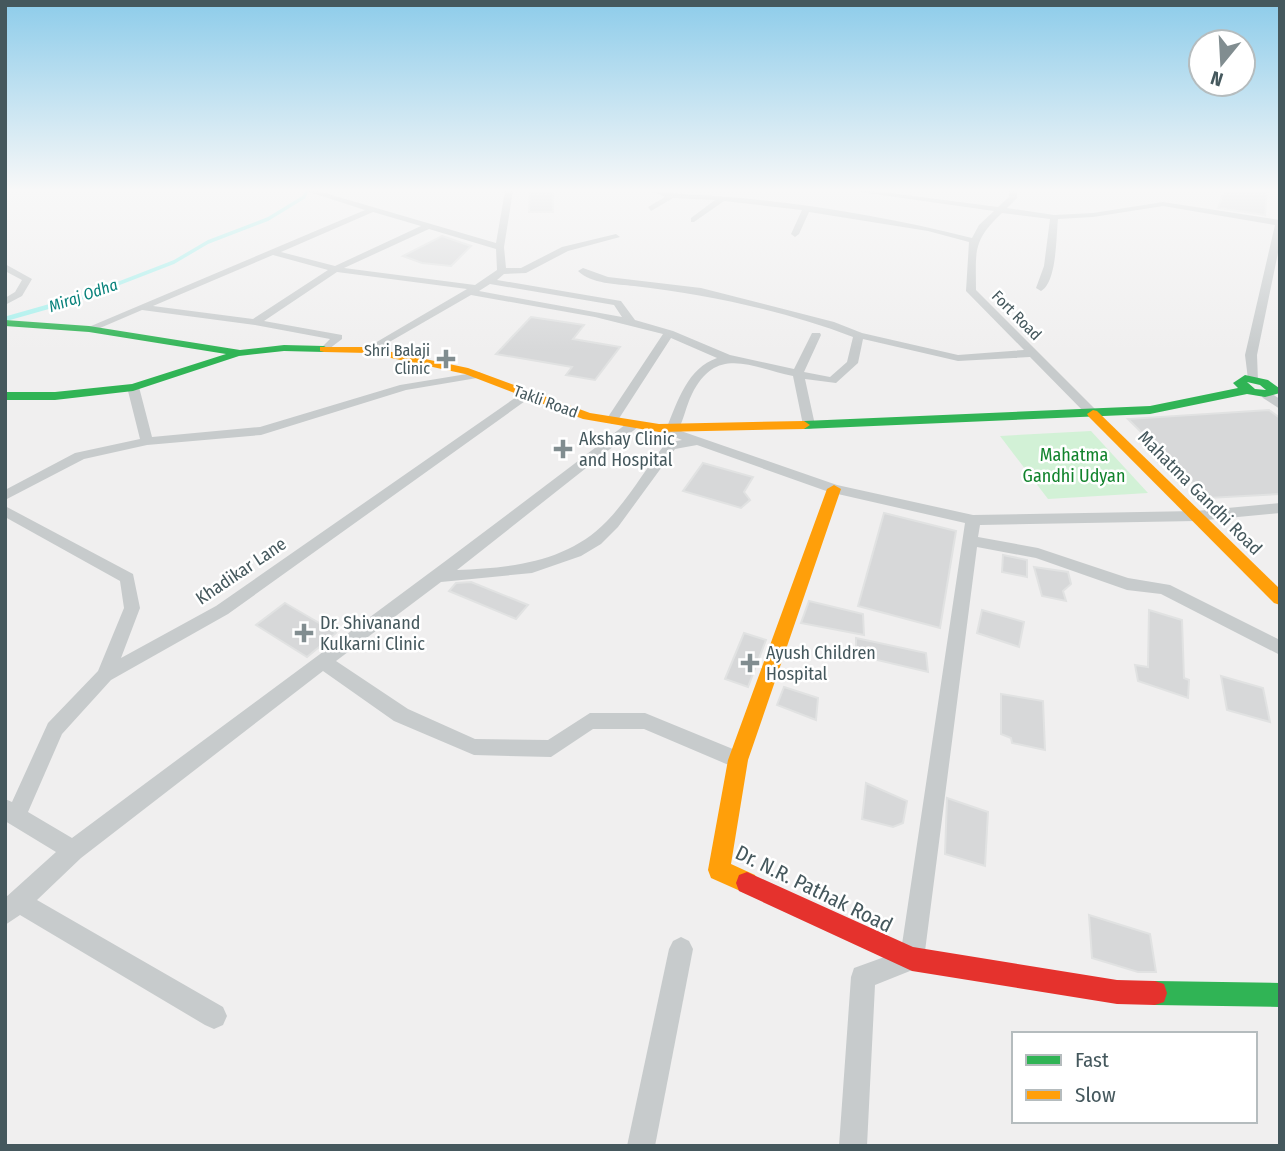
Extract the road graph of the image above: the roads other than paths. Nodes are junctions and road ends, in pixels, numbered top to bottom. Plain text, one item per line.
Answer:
1 (289, 245) edge
2 (388, 245) edge
3 (493, 245) edge
4 (583, 245) edge
5 (974, 245) edge
6 (1051, 245) edge
7 (1275, 245) edge
8 (500, 247) joint
9 (272, 252) junction
10 (5, 267) edge
11 (335, 269) junction
12 (502, 271) junction
13 (583, 271) dead end
14 (489, 281) junction
15 (634, 284) junction
16 (1041, 288) dead end
17 (474, 290) junction
18 (5, 302) edge
19 (617, 303) junction
20 (139, 307) junction
21 (630, 320) junction
22 (255, 322) junction
23 (12, 323) edge
24 (89, 329) junction
25 (669, 333) junction
26 (816, 335) dead end
27 (859, 335) junction
28 (325, 349) junction
29 (368, 351) junction
30 (240, 353) junction
31 (1034, 354) junction
32 (727, 358) junction
33 (798, 373) junction
34 (479, 375) junction
35 (1263, 386) edge
36 (133, 387) junction
37 (529, 394) junction
38 (5, 396) edge
39 (1280, 405) edge
40 (1093, 414) junction
41 (612, 420) junction
42 (634, 424) junction
43 (809, 425) junction
44 (666, 428) junction
45 (147, 441) junction
46 (697, 441) junction
47 (834, 489) junction
48 (5, 496) edge
49 (1280, 508) edge
50 (5, 511) edge
51 (1196, 516) junction
52 (973, 520) junction
53 (971, 541) junction
54 (437, 577) junction
55 (1280, 599) edge
56 (1280, 648) edge
57 (322, 661) junction
58 (105, 675) junction
59 (738, 760) junction
60 (11, 811) edge
61 (73, 851) junction
62 (12, 908) edge
63 (681, 949) dead end
64 (912, 959) junction
65 (1280, 995) edge
66 (214, 1016) dead end
67 (641, 1146) edge
68 (853, 1146) edge

1 - 9 street
2 - 11 street
3 - 8 street
4 - 12 street
5 - 31 street, Fort Road
6 - 16 street
7 - 35 street
8 - 12 street
9 - 11 street
9 - 20 street
10 - 18 street
11 - 17 street
11 - 22 street
12 - 14 street
13 - 15 street
14 - 17 street
14 - 19 street
15 - 19 street
15 - 27 street
17 - 21 street
17 - 29 street
19 - 21 street
20 - 22 street
20 - 24 street
21 - 25 street
22 - 28 street
23 - 24 main road, Takli Road
24 - 30 main road, Takli Road
25 - 32 street
25 - 41 street
26 - 33 street
27 - 31 street
27 - 33 street
28 - 29 main road, Takli Road
28 - 30 main road, Takli Road
29 - 34 main road, Takli Road
30 - 36 main road
31 - 40 street, Fort Road
32 - 33 street
32 - 44 street
33 - 43 street
34 - 37 main road, Takli Road
34 - 45 street
35 - 39 street
35 - 40 main road, Takli Road
36 - 38 main road
36 - 45 street
37 - 41 main road, Takli Road
37 - 58 street, Khadikar Lane
40 - 43 main road, Takli Road
40 - 51 main road, Mahatma Gandhi Road
41 - 42 main road, Takli Road
42 - 44 main road, Takli Road
42 - 54 street
43 - 44 main road, Takli Road
44 - 46 street
45 - 48 street
46 - 47 street
46 - 54 street
47 - 52 street
47 - 59 main road, Dr. N.R. Pathak Road
49 - 51 street
50 - 58 street
51 - 52 street
51 - 55 main road, Mahatma Gandhi Road
52 - 53 street
53 - 56 street
53 - 64 street
54 - 57 street
57 - 59 street
57 - 61 street
58 - 60 street, Khadikar Lane
59 - 64 main road, Dr. N.R. Pathak Road
60 - 61 street
61 - 62 street
62 - 66 street
63 - 67 street
64 - 65 main road, Dr. N.R. Pathak Road
64 - 68 street

